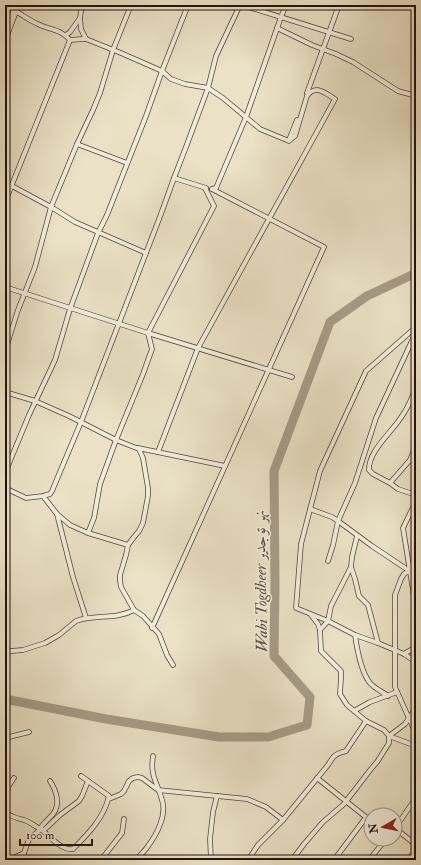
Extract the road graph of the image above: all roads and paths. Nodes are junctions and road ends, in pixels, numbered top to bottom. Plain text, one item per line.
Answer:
1 (82, 5) edge
2 (131, 5) edge
3 (188, 5) edge
4 (241, 5) edge
5 (286, 5) edge
6 (339, 5) edge
7 (16, 8) edge
8 (281, 17) junction
9 (80, 18) junction
10 (277, 28) junction
11 (329, 32) junction
12 (66, 35) junction
13 (5, 37) edge
14 (351, 39) dead end
15 (70, 40) junction
16 (86, 40) junction
17 (323, 49) junction
18 (113, 50) junction
19 (162, 71) junction
20 (208, 88) junction
21 (416, 96) edge
22 (246, 117) junction
23 (289, 140) junction
24 (77, 144) junction
25 (127, 163) junction
26 (174, 178) junction
27 (5, 183) edge
28 (12, 186) junction
29 (205, 188) junction
30 (212, 189) junction
31 (5, 202) edge
32 (51, 207) junction
33 (269, 219) junction
34 (98, 233) junction
35 (146, 254) junction
36 (5, 287) edge
37 (25, 293) junction
38 (70, 309) junction
39 (119, 324) junction
40 (416, 327) edge
41 (148, 333) junction
42 (416, 333) edge
43 (411, 343) junction
44 (416, 347) edge
45 (198, 348) junction
46 (5, 351) edge
47 (269, 370) junction
48 (292, 377) dead end
49 (416, 388) edge
50 (5, 392) edge
51 (35, 401) junction
52 (81, 422) junction
53 (116, 440) junction
54 (416, 445) edge
55 (138, 448) junction
56 (158, 452) junction
57 (225, 466) junction
58 (5, 472) edge
59 (390, 483) junction
60 (5, 488) edge
61 (416, 495) edge
62 (43, 496) junction
63 (416, 501) edge
64 (310, 509) junction
65 (57, 514) junction
66 (338, 521) junction
67 (88, 533) junction
68 (357, 536) junction
69 (128, 545) junction
70 (416, 558) edge
71 (328, 561) dead end
72 (351, 567) junction
73 (409, 570) junction
74 (416, 574) edge
75 (416, 609) edge
76 (134, 610) junction
77 (311, 614) junction
78 (86, 618) junction
79 (328, 621) junction
80 (152, 628) junction
81 (320, 630) junction
82 (355, 635) junction
83 (378, 643) junction
84 (416, 647) edge
85 (5, 650) edge
86 (395, 650) junction
87 (404, 654) junction
88 (416, 662) edge
89 (173, 665) dead end
90 (397, 692) junction
91 (388, 696) junction
92 (416, 708) edge
93 (354, 711) junction
94 (409, 718) junction
95 (366, 721) junction
96 (29, 732) dead end
97 (416, 734) edge
98 (389, 736) junction
99 (5, 738) edge
100 (416, 746) edge
101 (153, 756) dead end
102 (81, 776) dead end
103 (14, 778) dead end
104 (317, 778) junction
105 (50, 781) dead end
106 (88, 781) junction
107 (158, 790) junction
108 (217, 796) junction
109 (416, 798) edge
110 (108, 799) junction
111 (346, 801) junction
112 (5, 805) edge
113 (5, 812) edge
114 (363, 813) edge
115 (403, 817) edge
116 (124, 820) dead end
117 (283, 820) junction
118 (363, 823) edge
119 (41, 830) junction
120 (403, 834) edge
121 (416, 845) edge
122 (380, 847) edge
123 (416, 849) edge
124 (24, 853) junction
125 (9, 860) edge
126 (25, 860) edge
127 (101, 860) edge
128 (137, 860) edge
129 (211, 860) edge
130 (248, 860) edge
131 (292, 860) edge
132 (334, 860) edge
133 (369, 860) edge
134 (408, 860) edge

1 - 9 street
2 - 18 street
3 - 19 street
4 - 8 street
4 - 20 street
5 - 8 street
6 - 11 street
7 - 12 street
7 - 13 highway
8 - 10 street
8 - 11 street
9 - 12 street
9 - 16 street
10 - 17 street
10 - 22 street
11 - 14 street
11 - 17 street
12 - 15 street
15 - 16 street
15 - 28 street
16 - 18 street
17 - 21 street
17 - 23 street
18 - 19 street
18 - 24 street
19 - 20 street
19 - 25 street
20 - 22 street
20 - 26 street
22 - 23 street
22 - 30 street
23 - 33 street
24 - 25 street
24 - 32 street
25 - 34 street
26 - 29 street
26 - 35 street
27 - 28 street
28 - 31 street
28 - 32 street
29 - 30 street
29 - 41 street
30 - 33 street
32 - 34 street
32 - 37 street
33 - 45 street
33 - 47 street
34 - 35 street
34 - 38 street
35 - 39 street
36 - 37 street
37 - 38 street
37 - 46 street
38 - 39 street
38 - 51 street
39 - 41 street
39 - 52 street
40 - 64 street
41 - 45 street
41 - 53 street
42 - 43 street
43 - 44 street
43 - 66 street
45 - 47 street
45 - 56 street
47 - 48 street
47 - 57 street
49 - 59 street
50 - 51 street
51 - 52 street
51 - 58 street
52 - 53 street
52 - 62 street
53 - 55 street
53 - 67 street
54 - 59 street
55 - 56 street
55 - 69 street
56 - 57 street
57 - 80 street
59 - 61 street
60 - 62 street
62 - 65 street
63 - 73 street
64 - 66 street
64 - 77 street
65 - 67 street
65 - 78 street
66 - 68 street
66 - 71 street
67 - 69 street
68 - 72 street
68 - 73 street
69 - 76 street
70 - 73 street
72 - 79 street
72 - 83 street
73 - 74 street
73 - 75 street
73 - 86 street
76 - 78 street
76 - 80 street
77 - 79 street
77 - 81 street
78 - 85 street
79 - 81 street
79 - 82 street
80 - 89 street
81 - 93 street
82 - 83 street
82 - 91 street
83 - 86 street
84 - 87 street
86 - 87 street
86 - 90 street
87 - 88 street
90 - 91 street
90 - 94 street
91 - 93 street
92 - 94 street
93 - 95 street
94 - 97 street
94 - 98 street
95 - 98 street
95 - 104 street
96 - 99 street
98 - 100 street
98 - 111 street
101 - 107 street
102 - 106 street
103 - 112 street
104 - 111 street
104 - 117 street
105 - 119 street
106 - 110 street
106 - 119 street
107 - 108 street
107 - 110 street
107 - 128 street
108 - 117 street
108 - 129 street
109 - 115 street
110 - 119 street
111 - 114 street
111 - 131 street
113 - 119 street
116 - 127 street
117 - 130 street
118 - 132 street
119 - 124 street
120 - 121 street
122 - 133 street
123 - 134 street
124 - 125 street
124 - 126 street

